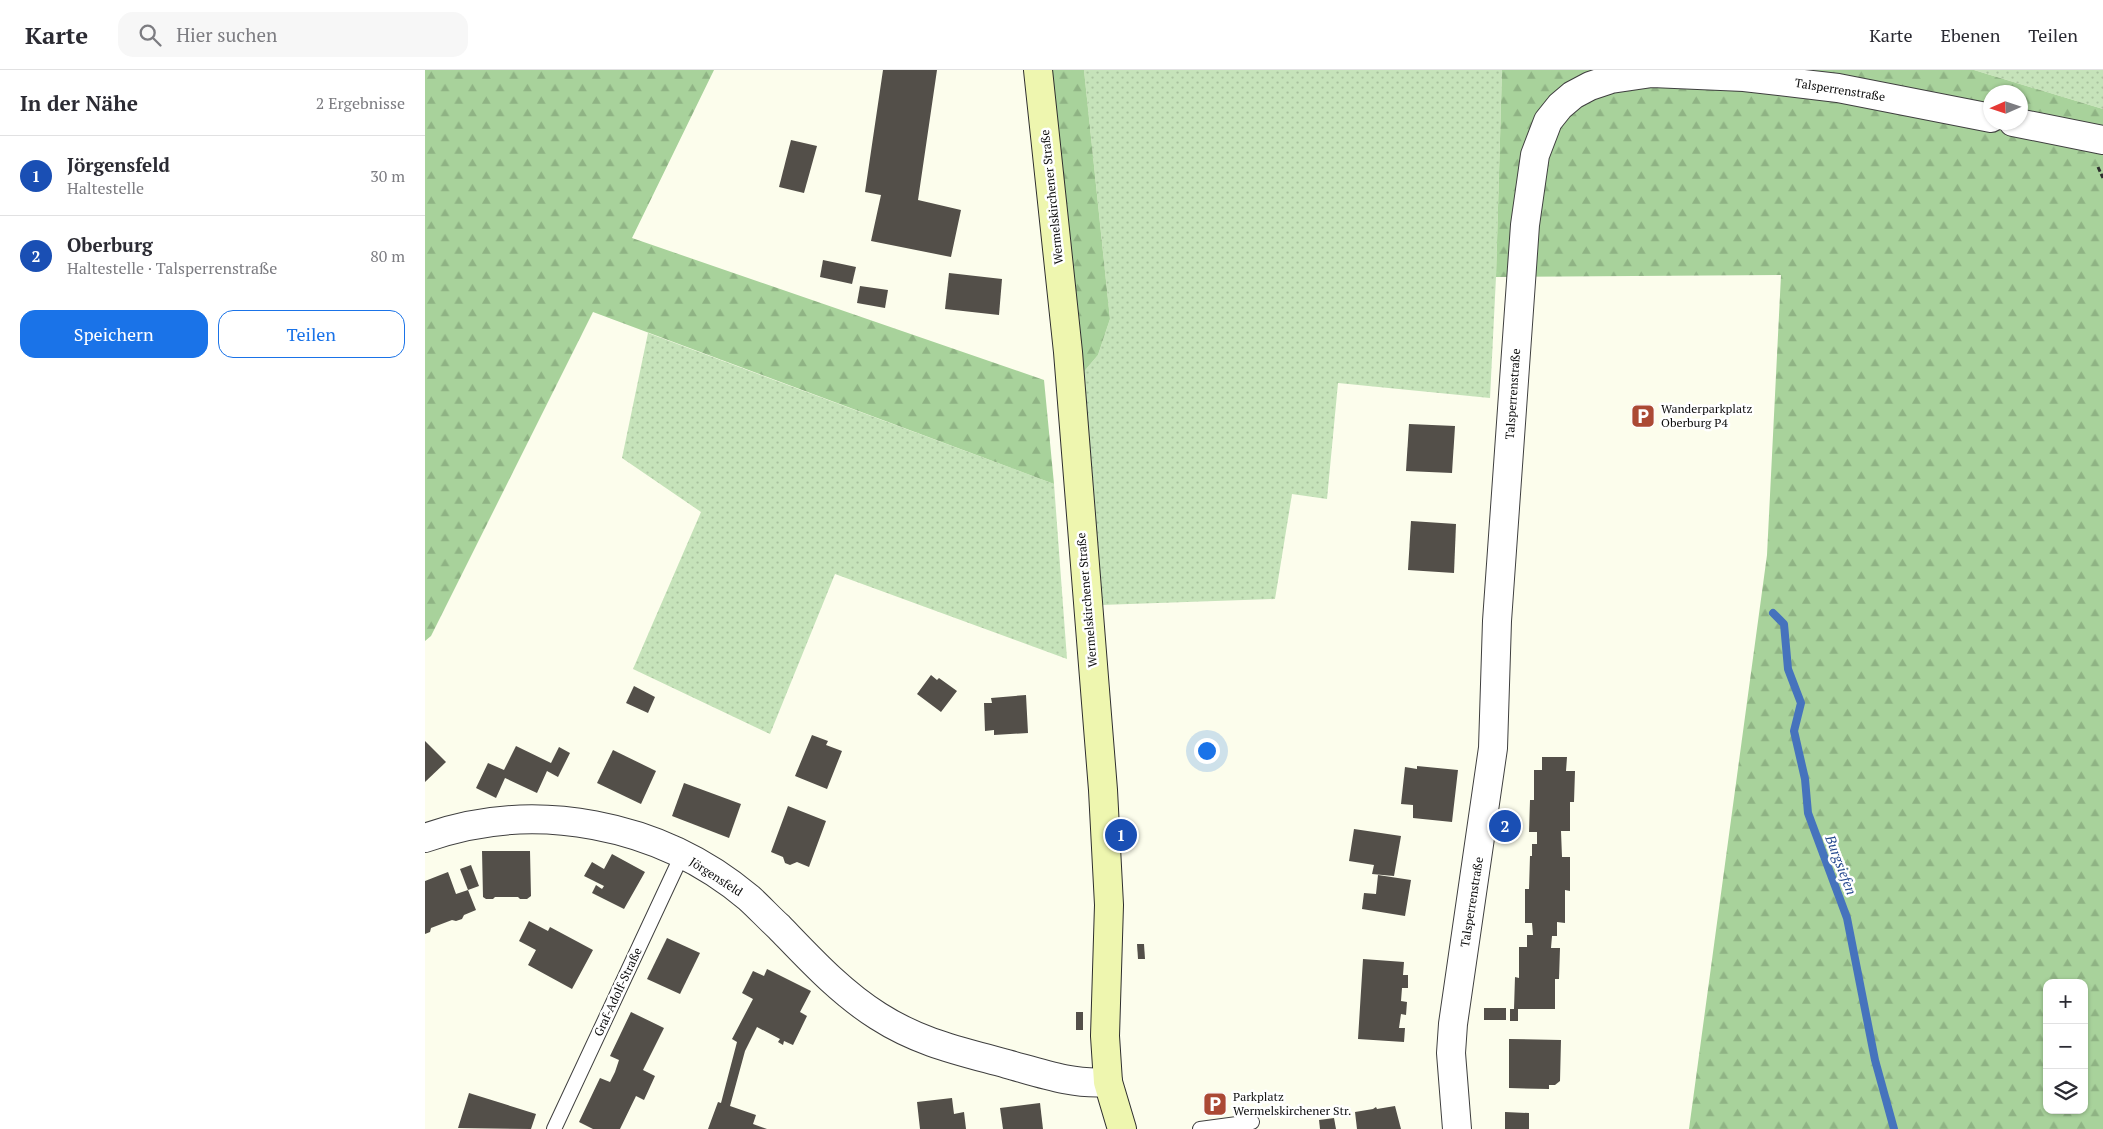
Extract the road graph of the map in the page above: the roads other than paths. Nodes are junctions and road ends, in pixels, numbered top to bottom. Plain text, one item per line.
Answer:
1 (1038, 70) edge
2 (1983, 116) edge
3 (2028, 125) edge
4 (2103, 140) edge
5 (425, 838) edge
6 (682, 855) junction
7 (1108, 1082) junction
8 (1252, 1122) dead end
9 (554, 1129) edge
10 (1122, 1129) edge
11 (1200, 1129) edge
12 (1457, 1129) edge

1 - 7 main road, Wermelskirchener Straße
2 - 12 street, Talsperrenstraße
3 - 4 street
5 - 6 street, Jörgensfeld
6 - 7 street, Jörgensfeld
6 - 9 lane, Graf-Adolf-Straße
7 - 10 main road, Wermelskirchener Straße
8 - 11 lane

